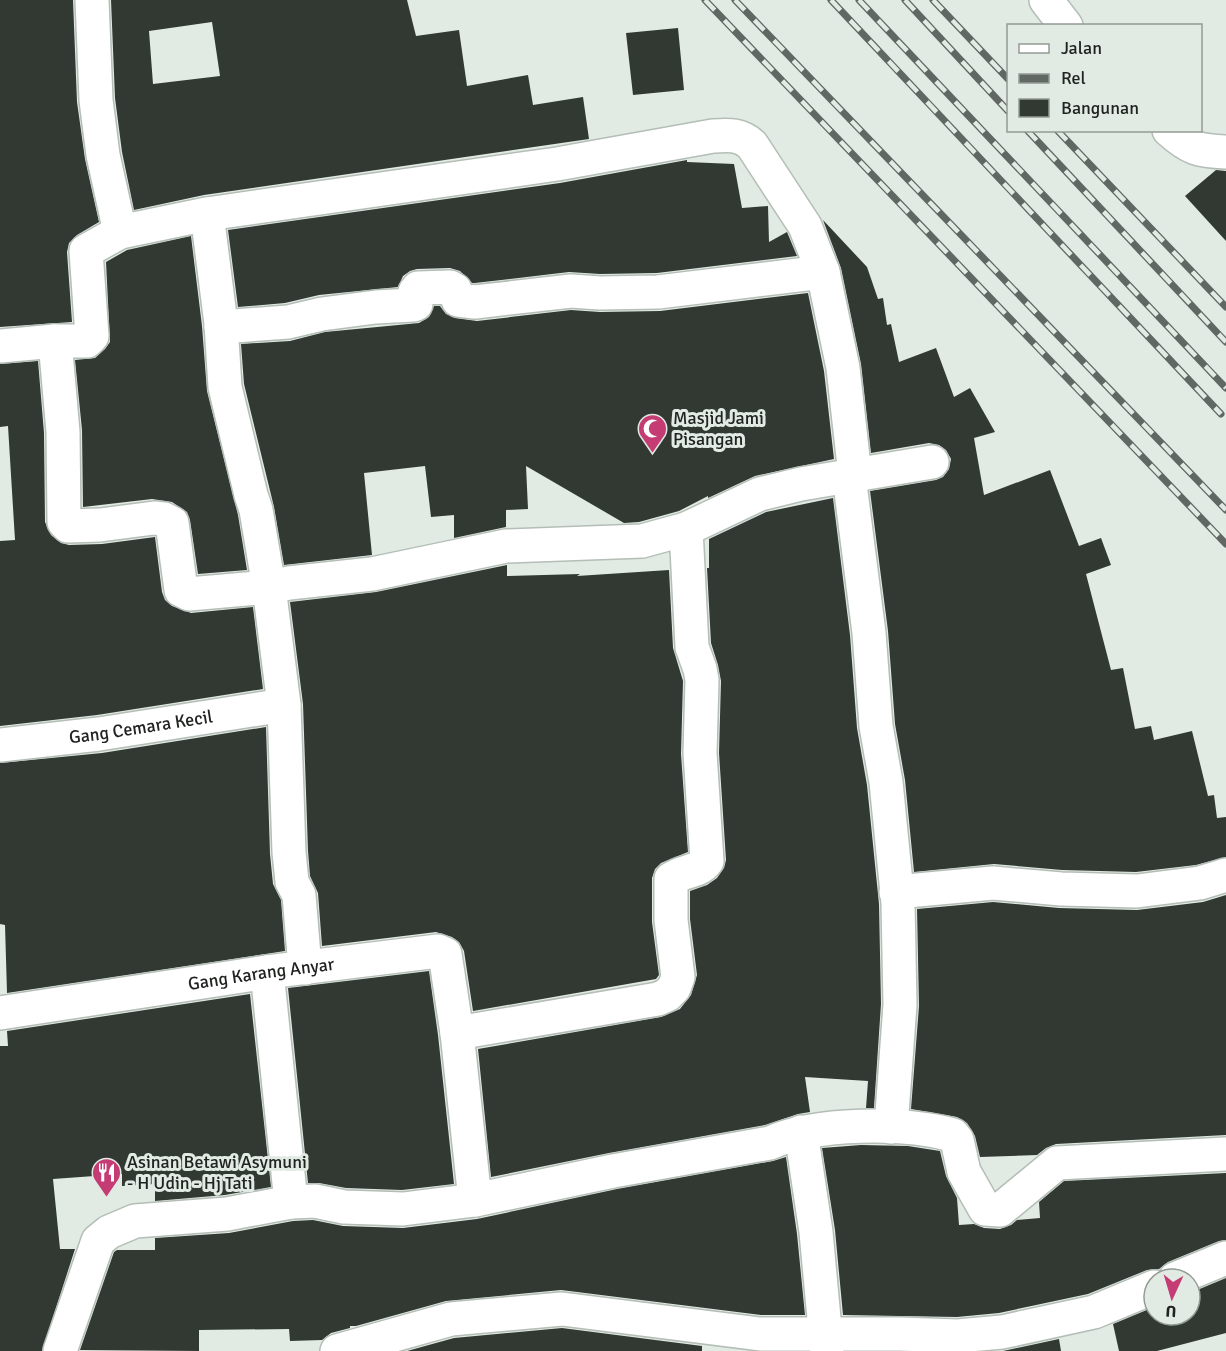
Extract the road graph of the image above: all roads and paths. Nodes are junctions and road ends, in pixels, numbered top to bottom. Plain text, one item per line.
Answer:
1 (92, 0) edge
2 (1046, 0) edge
3 (1064, 24) edge
4 (1171, 132) edge
5 (1226, 152) edge
6 (207, 214) junction
7 (120, 232) junction
8 (823, 272) junction
9 (221, 327) junction
10 (55, 341) junction
11 (0, 346) edge
12 (932, 462) dead end
13 (852, 475) junction
14 (686, 529) junction
15 (269, 587) junction
16 (284, 705) junction
17 (0, 745) edge
18 (1226, 875) edge
19 (896, 892) junction
20 (305, 968) junction
21 (267, 972) junction
22 (0, 1013) edge
23 (457, 1033) junction
24 (891, 1127) junction
25 (801, 1132) junction
26 (1226, 1154) edge
27 (475, 1200) junction
28 (291, 1202) junction
29 (1226, 1258) edge
30 (1202, 1268) edge
31 (1142, 1292) edge
32 (827, 1343) edge
33 (62, 1346) edge
34 (337, 1351) edge

1 - 7 street
2 - 3 street
4 - 5 street
6 - 7 street
6 - 8 street
6 - 9 street
7 - 10 street
8 - 9 street
8 - 13 street
9 - 15 street
10 - 11 street
10 - 15 street
12 - 13 street
13 - 14 street
13 - 19 street
14 - 15 street
14 - 23 street
15 - 16 street
16 - 17 street, Gang Cemara Kecil
16 - 20 street
18 - 19 street
19 - 24 street
20 - 21 street, Gang Karang Anyar
20 - 23 street, Gang Karang Anyar
21 - 22 street, Gang Karang Anyar
21 - 28 street
23 - 27 street
24 - 25 street
24 - 26 street
25 - 27 street
25 - 32 street
27 - 28 street
28 - 33 street
29 - 30 street
31 - 32 street
32 - 34 street

